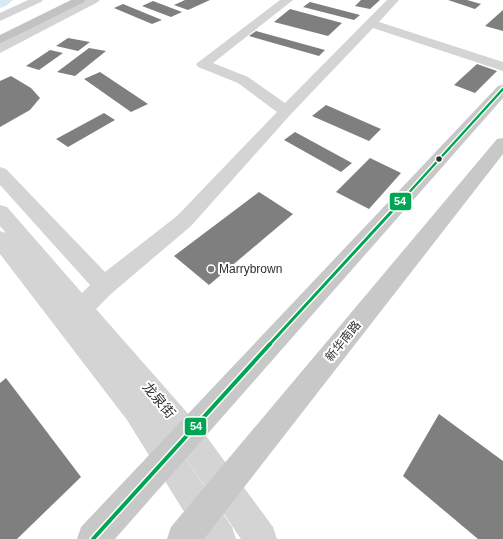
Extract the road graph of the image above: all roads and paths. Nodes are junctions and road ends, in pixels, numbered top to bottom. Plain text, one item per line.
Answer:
1 (80, 0) edge
2 (94, 0) edge
3 (287, 0) edge
4 (393, 0) edge
5 (42, 2) edge
6 (0, 17) edge
7 (371, 23) junction
8 (0, 26) edge
9 (0, 40) edge
10 (0, 49) edge
11 (503, 66) edge
12 (503, 89) edge
13 (286, 111) junction
14 (503, 143) edge
15 (0, 173) edge
16 (0, 212) edge
17 (0, 240) edge
18 (40, 272) junction
19 (104, 286) junction
20 (82, 308) junction
21 (188, 435) junction
22 (167, 458) junction
23 (225, 487) junction
24 (204, 512) junction
25 (93, 539) edge
26 (183, 539) edge
27 (220, 539) edge
28 (261, 539) edge

1 - 9 highway
2 - 10 street
3 - 13 street
4 - 7 street
5 - 6 street
5 - 8 highway
7 - 11 street
7 - 13 street
12 - 21 main road
13 - 19 street
14 - 23 main road, 新华南路
15 - 19 street
16 - 18 street
17 - 18 street
18 - 20 street, 龙泉街
18 - 22 street, 龙泉街
19 - 20 street
20 - 21 street, 龙泉街
21 - 22 main road
21 - 23 street, 龙泉街
22 - 24 street, 龙泉街
22 - 25 main road
23 - 24 main road, 新华南路
23 - 28 street, 龙泉街
24 - 26 main road, 新华南路
24 - 27 street, 龙泉街

